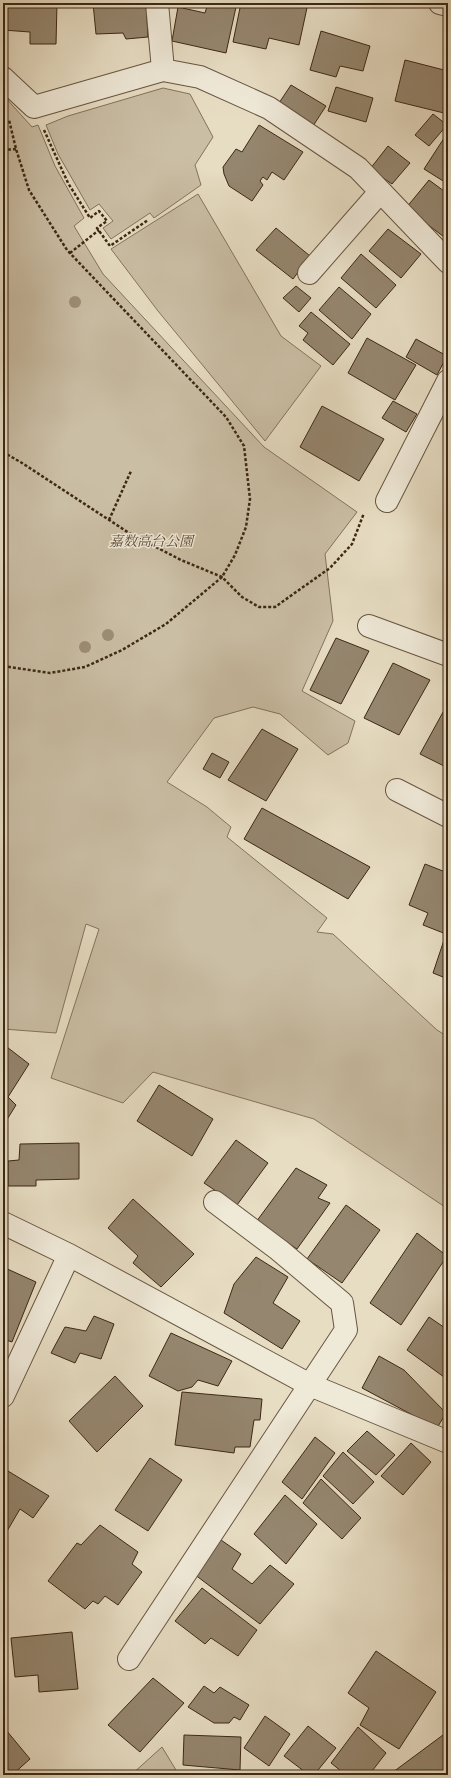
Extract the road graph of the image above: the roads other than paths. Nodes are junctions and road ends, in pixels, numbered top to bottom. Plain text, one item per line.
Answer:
1 (157, 3) edge
2 (440, 3) edge
3 (448, 5) edge
4 (163, 70) junction
5 (3, 78) edge
6 (380, 192) junction
7 (448, 262) edge
8 (309, 273) dead end
9 (448, 381) edge
10 (387, 501) road end
11 (369, 626) dead end
12 (448, 655) edge
13 (397, 790) dead end
14 (448, 816) edge
15 (215, 1202) dead end
16 (3, 1222) edge
17 (68, 1254) junction
18 (310, 1385) junction
19 (3, 1396) edge
20 (448, 1442) edge
21 (129, 1659) dead end

1 - 4 street
2 - 3 street
4 - 5 street
4 - 6 street
6 - 7 street
6 - 8 street
9 - 10 street
11 - 12 street
13 - 14 street
15 - 18 street
16 - 17 street
17 - 18 street
17 - 19 street
18 - 20 street
18 - 21 street

